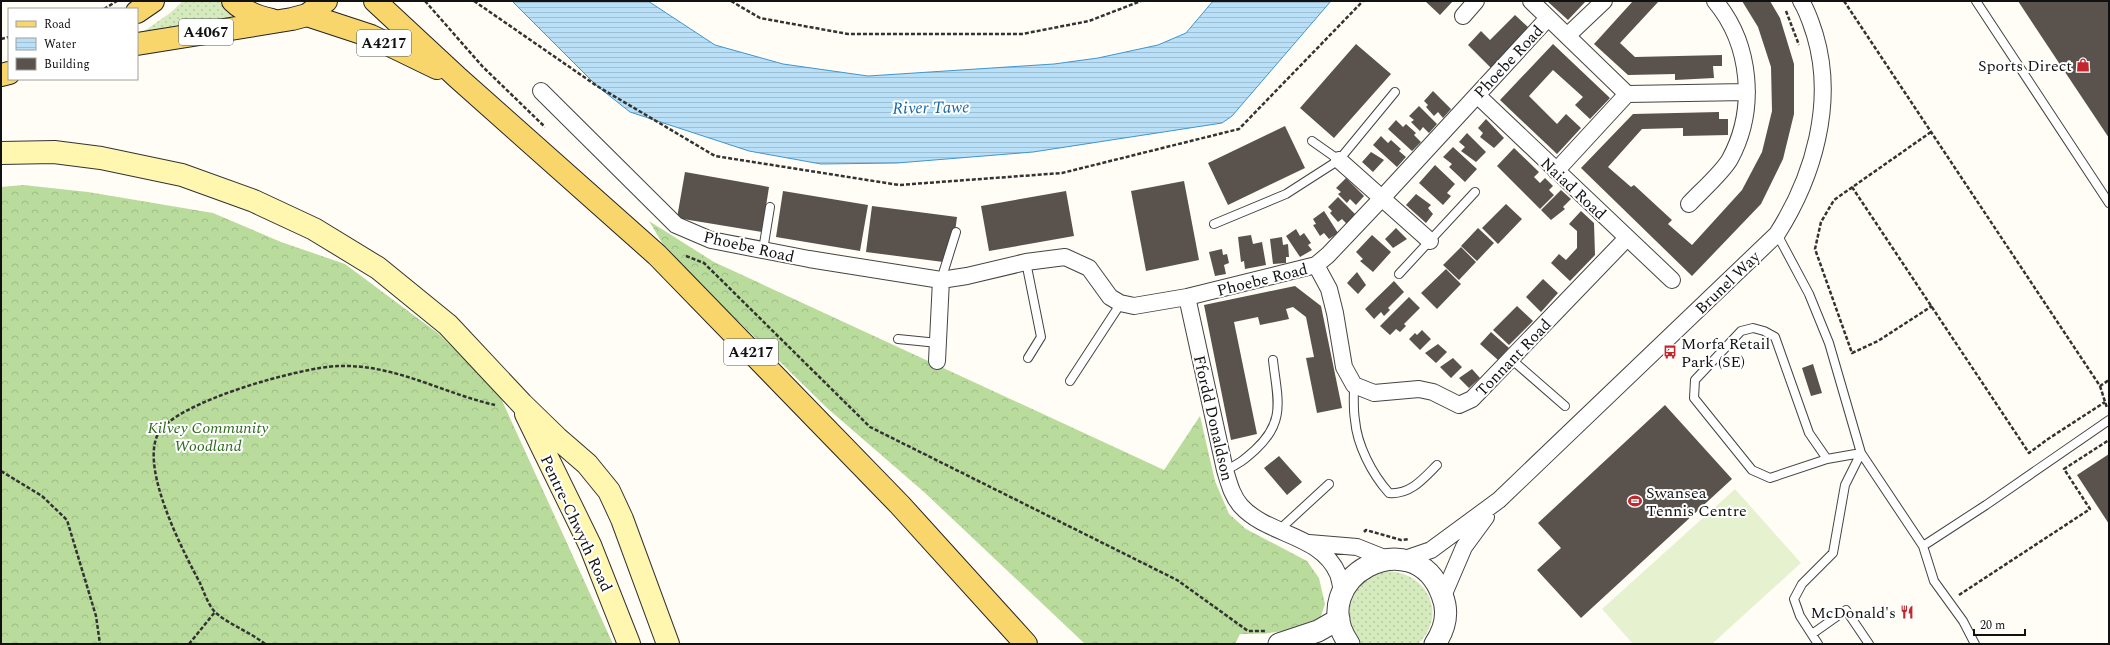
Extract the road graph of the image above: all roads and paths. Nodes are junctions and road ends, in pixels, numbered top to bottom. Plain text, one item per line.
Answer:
1 (117, 1) edge
2 (153, 1) edge
3 (233, 1) edge
4 (326, 1) edge
5 (375, 1) edge
6 (425, 1) edge
7 (474, 1) edge
8 (730, 1) edge
9 (1141, 1) edge
10 (1363, 1) edge
11 (1476, 1) edge
12 (1531, 1) edge
13 (1604, 1) edge
14 (1715, 1) edge
15 (1801, 1) edge
16 (1844, 1) edge
17 (1976, 1) edge
18 (106, 8) edge
19 (1785, 8) dead end
20 (138, 11) edge
21 (307, 15) junction
22 (1462, 16) dead end
23 (1548, 18) junction
24 (275, 20) junction
25 (1567, 36) junction
26 (138, 44) edge
27 (1800, 48) dead end
28 (458, 78) junction
29 (541, 91) dead end
30 (1395, 92) dead end
31 (1747, 92) junction
32 (1627, 94) junction
33 (1477, 95) junction
34 (550, 132) dead end
35 (1931, 132) junction
36 (1312, 141) dead end
37 (1, 153) edge
38 (1339, 160) junction
39 (1556, 171) junction
40 (1852, 187) junction
41 (1475, 192) dead end
42 (1383, 197) junction
43 (2109, 203) edge
44 (1689, 204) dead end
45 (770, 207) dead end
46 (1214, 224) dead end
47 (956, 232) dead end
48 (1778, 234) junction
49 (1627, 238) junction
50 (1430, 241) junction
51 (763, 250) junction
52 (682, 254) dead end
53 (1026, 262) junction
54 (1316, 265) junction
55 (1399, 274) dead end
56 (940, 280) junction
57 (1672, 280) dead end
58 (1187, 297) junction
59 (1121, 303) junction
60 (1932, 306) junction
61 (898, 339) dead end
62 (938, 343) junction
63 (1028, 358) dead end
64 (1511, 359) junction
65 (1273, 360) dead end
66 (937, 361) dead end
67 (2109, 380) edge
68 (1070, 381) dead end
69 (1354, 385) junction
70 (2100, 386) junction
71 (2105, 402) junction
72 (522, 404) junction
73 (1565, 406) dead end
74 (2109, 412) edge
75 (2109, 420) edge
76 (2109, 440) edge
77 (1861, 453) junction
78 (1828, 459) junction
79 (1437, 466) dead end
80 (1225, 470) junction
81 (1, 471) edge
82 (1329, 484) dead end
83 (1499, 500) junction
84 (1279, 530) junction
85 (1413, 538) dead end
86 (1309, 543) junction
87 (1348, 546) junction
88 (1923, 546) junction
89 (1395, 559) junction
90 (1342, 592) junction
91 (1443, 596) junction
92 (1949, 602) junction
93 (215, 612) junction
94 (1339, 619) junction
95 (1446, 619) junction
96 (1812, 634) junction
97 (1276, 638) edge
98 (100, 644) edge
99 (189, 644) edge
100 (265, 644) edge
101 (629, 644) edge
102 (668, 644) edge
103 (1026, 644) edge
104 (1349, 644) edge
105 (1435, 644) edge
106 (1455, 644) edge
107 (1818, 644) edge
108 (1869, 644) edge
109 (1975, 644) edge

1 - 18 path
2 - 20 main road
3 - 24 main road, A4067
4 - 21 main road, A4067
5 - 28 main road, A4217
6 - 34 path
7 - 10 path
8 - 9 path
11 - 22 street
12 - 23 street
13 - 25 street
14 - 31 street
15 - 48 street, Brunel Way
16 - 35 path
17 - 43 lane
19 - 27 path
21 - 24 main road, A4067
21 - 28 main road, A4217
23 - 25 street
23 - 33 street, Phoebe Road
24 - 26 main road, A4067
25 - 32 street
28 - 103 main road, A4217
29 - 51 street, Phoebe Road
30 - 38 lane
31 - 32 street
31 - 44 street
32 - 39 street
33 - 39 street, Naiad Road
33 - 42 street, Phoebe Road
35 - 40 path
35 - 70 path
36 - 38 lane
37 - 72 main road, Pentre-Chwyth Road
38 - 42 street
38 - 46 lane
39 - 49 street, Naiad Road
40 - 60 path
40 - 60 path
41 - 50 lane
42 - 50 street
42 - 54 street, Phoebe Road
45 - 51 lane
47 - 56 lane
48 - 77 lane
48 - 83 street, Brunel Way
49 - 57 street, Naiad Road
49 - 64 street, Tonnant Road
50 - 55 lane
51 - 56 street, Phoebe Road
52 - 97 path
53 - 56 street, Phoebe Road
53 - 59 street, Phoebe Road
53 - 63 lane
54 - 58 street, Phoebe Road
54 - 69 street
56 - 62 street
58 - 59 street, Phoebe Road
58 - 80 street, Ffordd Donaldson
59 - 68 lane
60 - 71 path
61 - 62 lane
62 - 66 street
64 - 69 street, Tonnant Road
64 - 73 lane
65 - 80 lane
67 - 70 path
69 - 79 lane
70 - 71 path
71 - 74 path
72 - 93 path
72 - 101 main road, Pentre-Chwyth Road
72 - 102 main road, Pentre-Chwyth Road
75 - 88 lane
76 - 92 path
77 - 78 lane
77 - 88 lane
77 - 96 lane
78 - 78 lane
80 - 84 street, Ffordd Donaldson
81 - 98 path
82 - 84 lane
83 - 89 street, Brunel Way
83 - 91 street, Brunel Way
84 - 86 street, Ffordd Donaldson
85 - 87 path
86 - 87 street, Ffordd Donaldson
86 - 90 street, Ffordd Donaldson
87 - 89 street, Ffordd Donaldson
88 - 92 lane
89 - 90 street
89 - 91 street
90 - 94 street
91 - 95 street
92 - 109 lane
93 - 99 path
93 - 100 path
94 - 97 street
94 - 104 street
95 - 105 street
95 - 106 street
96 - 107 lane
96 - 108 lane

